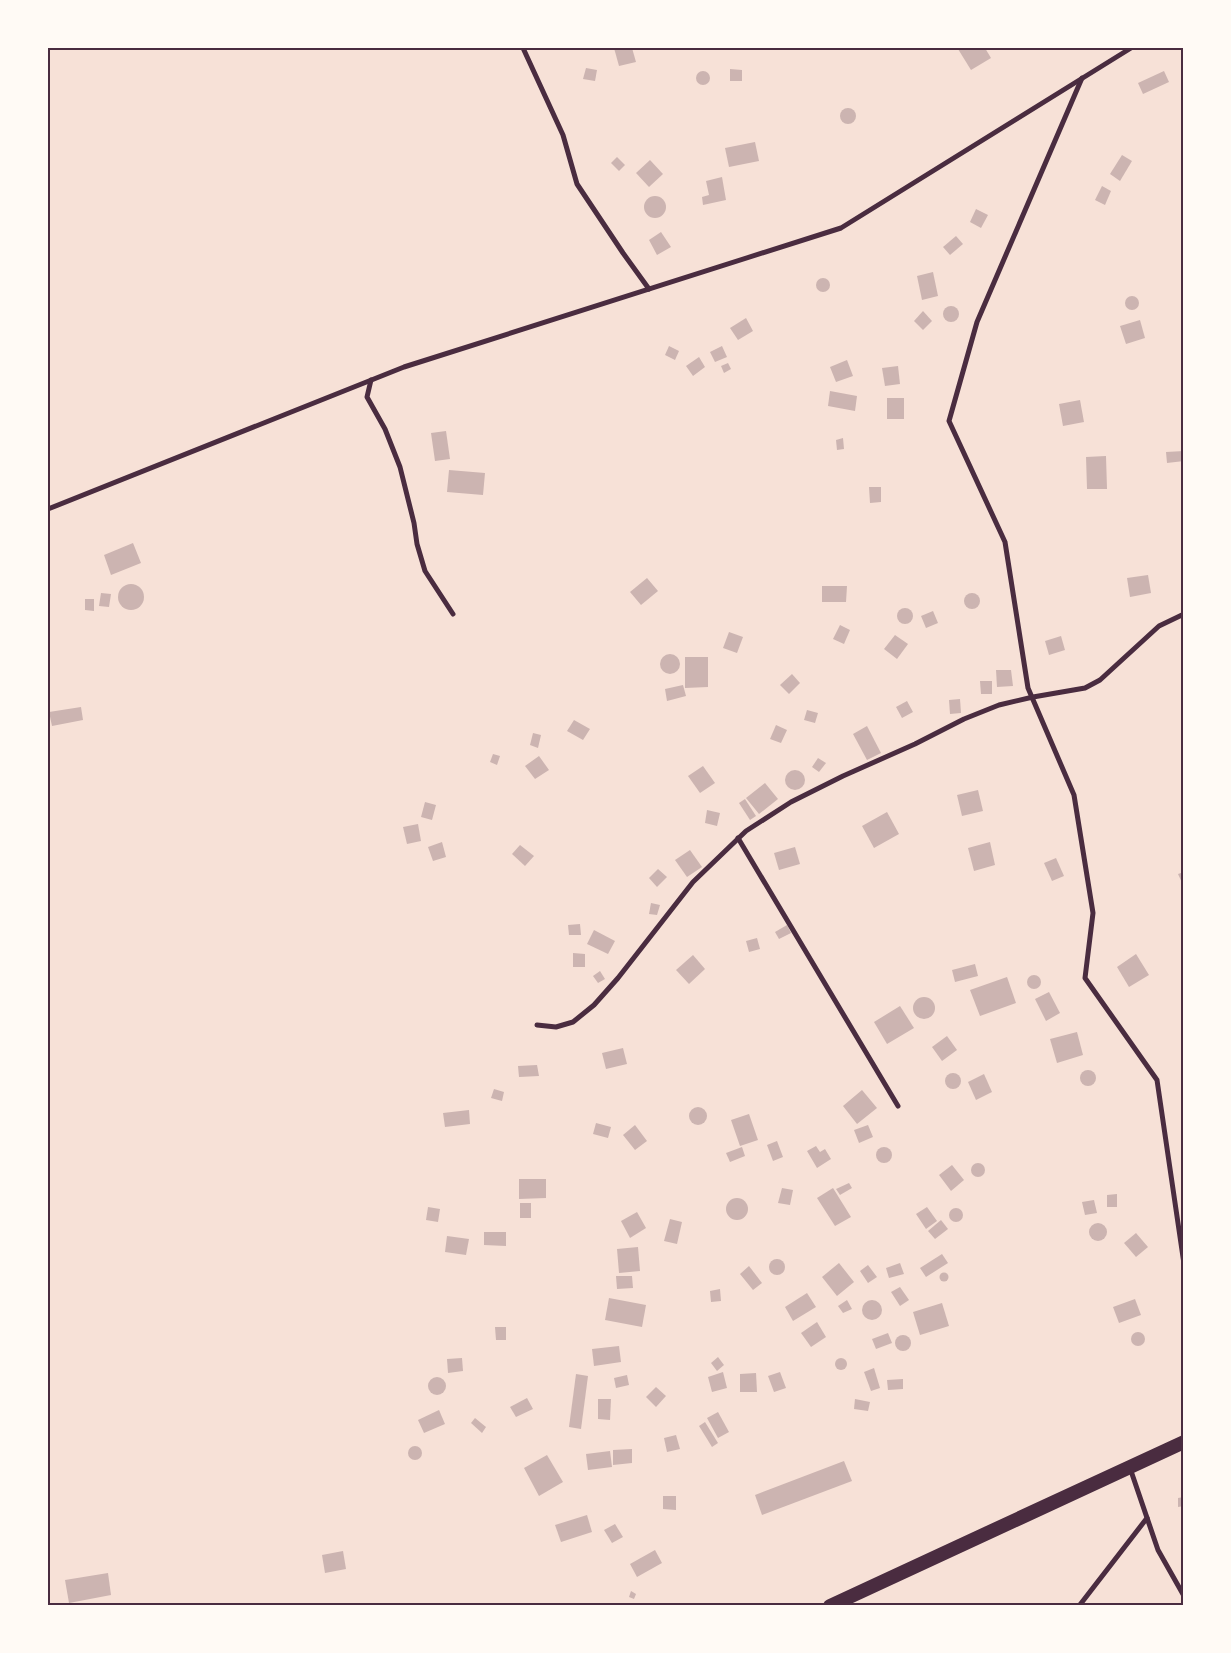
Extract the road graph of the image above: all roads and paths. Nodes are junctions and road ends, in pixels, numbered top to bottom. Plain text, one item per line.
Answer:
1 (523, 48) edge
2 (1131, 48) edge
3 (1082, 78) junction
4 (648, 289) junction
5 (371, 380) junction
6 (48, 509) edge
7 (454, 614) dead end
8 (1184, 614) edge
9 (1032, 697) junction
10 (738, 838) junction
11 (537, 1025) dead end
12 (898, 1106) dead end
13 (1184, 1264) edge
14 (1184, 1442) edge
15 (1130, 1467) junction
16 (1147, 1518) junction
17 (1184, 1596) edge
18 (830, 1606) edge
19 (1079, 1606) edge

1 - 4 street
2 - 3 street
3 - 4 street
3 - 9 street
4 - 5 street
5 - 6 street
5 - 7 street
8 - 9 street
9 - 10 street
9 - 13 street
10 - 11 street
10 - 12 street
14 - 15 highway
15 - 16 street
15 - 18 highway
16 - 17 street
16 - 19 street

